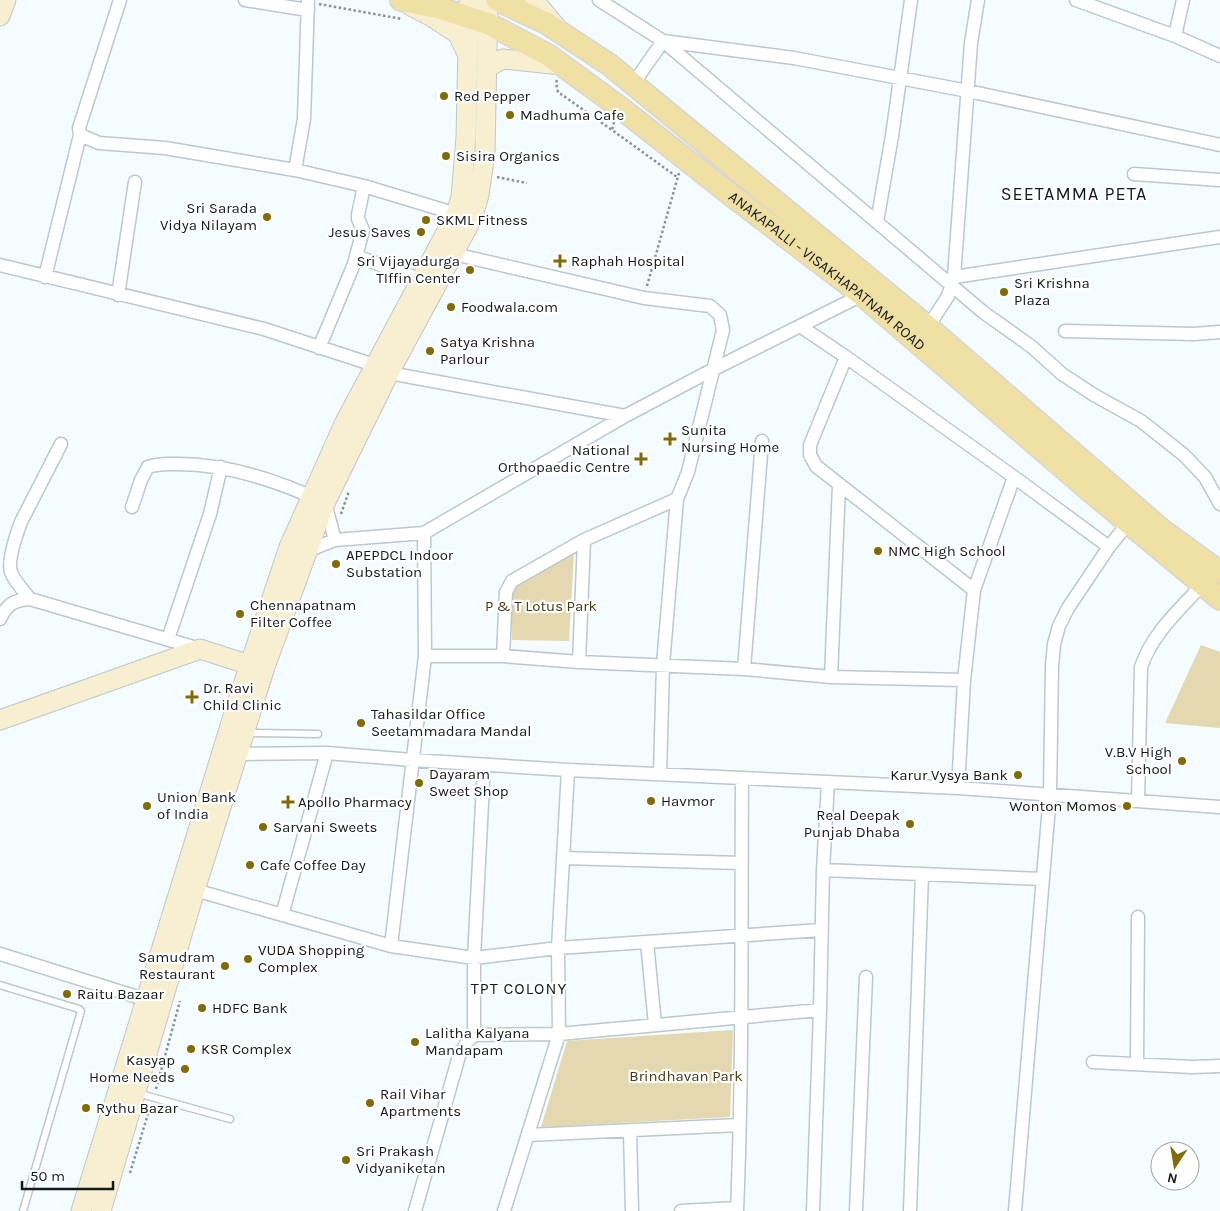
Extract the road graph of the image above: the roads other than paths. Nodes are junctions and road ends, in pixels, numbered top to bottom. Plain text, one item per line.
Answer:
1 (6, 0) edge
2 (120, 0) edge
3 (245, 0) edge
4 (400, 0) edge
5 (488, 0) edge
6 (497, 0) edge
7 (534, 0) edge
8 (600, 0) edge
9 (911, 0) edge
10 (978, 0) edge
11 (1076, 0) edge
12 (1183, 0) edge
13 (308, 5) edge
14 (476, 14) edge
15 (0, 16) edge
16 (559, 32) junction
17 (1175, 36) junction
18 (663, 41) junction
19 (1220, 56) edge
20 (468, 58) junction
21 (564, 66) junction
22 (488, 67) junction
23 (899, 79) junction
24 (633, 84) junction
25 (968, 92) junction
26 (80, 135) junction
27 (1220, 145) edge
28 (295, 170) junction
29 (1134, 174) dead end
30 (1220, 180) edge
31 (135, 182) dead end
32 (364, 186) junction
33 (464, 216) junction
34 (877, 222) junction
35 (1220, 237) edge
36 (454, 254) junction
37 (356, 256) junction
38 (0, 265) edge
39 (45, 277) junction
40 (422, 280) junction
41 (952, 280) junction
42 (118, 295) junction
43 (862, 295) junction
44 (800, 326) junction
45 (928, 326) junction
46 (1065, 331) dead end
47 (1220, 332) edge
48 (319, 348) junction
49 (846, 358) junction
50 (381, 369) junction
51 (712, 370) junction
52 (625, 416) junction
53 (762, 441) dead end
54 (61, 444) dead end
55 (221, 467) junction
56 (1014, 477) junction
57 (839, 485) junction
58 (677, 499) junction
59 (318, 500) junction
60 (1220, 504) edge
61 (132, 507) dead end
62 (1128, 523) junction
63 (424, 533) junction
64 (335, 540) junction
65 (584, 540) junction
66 (1109, 547) junction
67 (307, 551) junction
68 (1220, 572) edge
69 (1202, 585) junction
70 (974, 590) junction
71 (30, 598) junction
72 (1220, 600) edge
73 (0, 619) edge
74 (168, 639) junction
75 (200, 649) junction
76 (425, 656) junction
77 (503, 656) junction
78 (579, 662) junction
79 (250, 665) junction
80 (663, 665) junction
81 (744, 669) junction
82 (831, 677) junction
83 (964, 680) junction
84 (0, 720) edge
85 (245, 733) junction
86 (318, 734) dead end
87 (230, 752) junction
88 (327, 753) junction
89 (412, 760) junction
90 (484, 765) junction
91 (568, 770) junction
92 (660, 774) junction
93 (742, 778) junction
94 (828, 783) junction
95 (958, 788) junction
96 (1050, 794) junction
97 (1138, 801) junction
98 (1220, 807) edge
99 (563, 858) junction
100 (741, 863) junction
101 (823, 870) junction
102 (922, 874) junction
103 (1043, 879) junction
104 (188, 888) junction
105 (282, 915) junction
106 (1138, 918) dead end
107 (821, 930) junction
108 (740, 936) junction
109 (647, 942) junction
110 (392, 946) junction
111 (558, 948) junction
112 (0, 954) edge
113 (474, 958) junction
114 (866, 977) dead end
115 (0, 986) edge
116 (146, 1000) junction
117 (820, 1010) junction
118 (742, 1018) junction
119 (655, 1025) junction
120 (560, 1034) junction
121 (474, 1035) junction
122 (1093, 1062) dead end
123 (1137, 1064) junction
124 (1220, 1066) edge
125 (144, 1095) junction
126 (230, 1119) dead end
127 (739, 1125) junction
128 (630, 1131) junction
129 (528, 1135) junction
130 (737, 1210) edge
131 (23, 1211) edge
132 (81, 1211) edge
133 (101, 1211) edge
134 (415, 1211) edge
135 (504, 1211) edge
136 (632, 1211) edge
137 (681, 1211) edge
138 (813, 1211) edge
139 (856, 1211) edge
140 (910, 1211) edge
141 (1014, 1211) edge

1 - 15 main road
2 - 26 street
3 - 13 street
4 - 14 main road, ANAKAPALLI - VISAKHAPATNAM ROAD
4 - 20 main road
5 - 14 main road
6 - 16 main road, ANAKAPALLI - VISAKHAPATNAM ROAD
7 - 16 main road
8 - 18 street
9 - 23 street
10 - 25 street
11 - 17 street
12 - 17 street
13 - 28 street
14 - 20 main road
14 - 21 main road, ANAKAPALLI - VISAKHAPATNAM ROAD
14 - 22 main road
16 - 24 main road, ANAKAPALLI - VISAKHAPATNAM ROAD
17 - 19 street
18 - 23 street
18 - 24 street
18 - 34 street
20 - 33 main road
21 - 22 main road
21 - 43 main road, ANAKAPALLI - VISAKHAPATNAM ROAD
22 - 33 main road
23 - 25 street
23 - 34 street
24 - 45 main road, ANAKAPALLI - VISAKHAPATNAM ROAD
25 - 27 street
25 - 41 street
26 - 28 street
26 - 39 street
28 - 32 street
29 - 30 street
31 - 42 street
32 - 33 street
32 - 37 street
33 - 36 main road
33 - 40 main road
34 - 41 street
35 - 41 street
36 - 50 main road
36 - 51 street
37 - 40 street
37 - 48 street
38 - 39 street
39 - 42 street
40 - 50 main road
41 - 45 street
41 - 60 street
42 - 48 street
43 - 44 street
43 - 62 main road, ANAKAPALLI - VISAKHAPATNAM ROAD
44 - 49 street
44 - 51 street
45 - 68 main road, ANAKAPALLI - VISAKHAPATNAM ROAD
46 - 47 street
48 - 50 street
49 - 56 street
49 - 57 street
50 - 52 street
50 - 59 main road
51 - 52 street
51 - 58 street
52 - 63 street
53 - 81 street
54 - 71 street
55 - 59 street
55 - 61 street
55 - 74 street
56 - 66 street
56 - 70 street
57 - 70 street
57 - 82 street
58 - 65 street
58 - 80 street
59 - 64 street
59 - 67 main road
59 - 79 main road
62 - 66 street
62 - 69 main road, ANAKAPALLI - VISAKHAPATNAM ROAD
63 - 64 street
63 - 76 street
64 - 67 street
65 - 77 street
65 - 78 street
66 - 96 street
67 - 85 main road
69 - 72 main road, ANAKAPALLI - VISAKHAPATNAM ROAD
69 - 97 street
70 - 83 street
71 - 73 street
71 - 74 street
74 - 75 street
75 - 79 main road
75 - 84 main road
76 - 77 street
76 - 89 street
77 - 78 street
78 - 80 street
79 - 87 main road
80 - 81 street
80 - 92 street
81 - 82 street
82 - 83 street
83 - 95 street
85 - 86 lane
85 - 87 main road
87 - 88 street
87 - 104 main road
88 - 89 street
88 - 105 street
89 - 90 street
89 - 110 street
90 - 91 street
90 - 113 street
91 - 92 street
91 - 99 street
92 - 93 street
93 - 94 street
93 - 100 street
94 - 95 street
94 - 101 street
95 - 96 street
96 - 97 street
96 - 103 street
97 - 98 street
99 - 100 street
99 - 111 street
100 - 108 street
101 - 102 street
101 - 107 street
102 - 103 street
102 - 140 street
103 - 141 street
104 - 105 street
104 - 116 main road
104 - 125 main road
105 - 110 street
106 - 123 street
107 - 108 street
107 - 117 street
108 - 109 street
108 - 118 street
109 - 111 street
109 - 119 street
110 - 113 street
111 - 113 street
111 - 120 street
112 - 116 street
113 - 121 street
114 - 139 street
115 - 131 lane
116 - 132 main road
117 - 118 street
117 - 138 street
118 - 119 street
118 - 127 street
119 - 120 street
120 - 121 street
120 - 129 street
121 - 134 street
122 - 123 street
123 - 124 street
125 - 126 lane
125 - 133 main road
127 - 128 street
127 - 130 street
128 - 129 street
128 - 136 street
129 - 135 street
130 - 137 street

